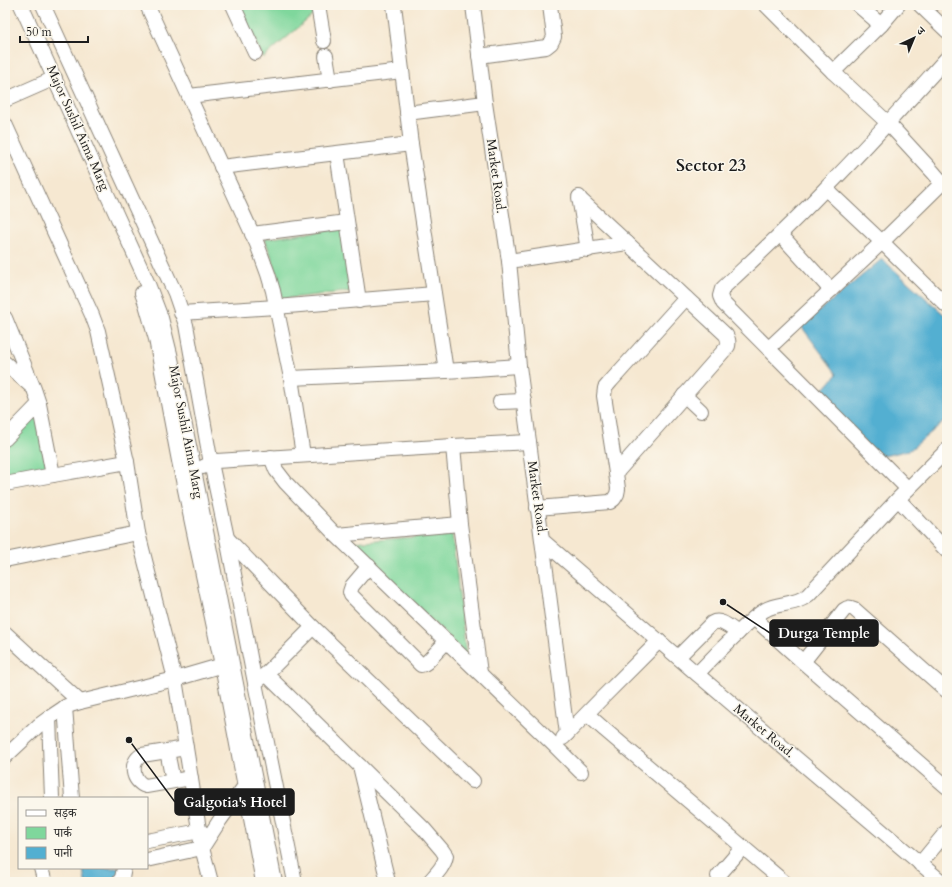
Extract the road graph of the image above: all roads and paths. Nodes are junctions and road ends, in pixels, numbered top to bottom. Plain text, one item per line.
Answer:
1 (12, 5) edge
2 (21, 5) edge
3 (43, 5) edge
4 (147, 5) edge
5 (233, 5) edge
6 (318, 5) edge
7 (394, 5) edge
8 (473, 5) edge
9 (550, 5) edge
10 (766, 5) edge
11 (858, 5) edge
12 (898, 5) edge
13 (920, 5) edge
14 (881, 25) junction
15 (947, 31) edge
16 (324, 42) dead end
17 (255, 53) dead end
18 (326, 56) dead end
19 (479, 56) junction
20 (947, 58) edge
21 (402, 72) junction
22 (833, 72) junction
23 (51, 79) junction
24 (330, 80) junction
25 (189, 96) junction
26 (5, 100) edge
27 (485, 102) junction
28 (407, 113) junction
29 (888, 123) junction
30 (5, 124) edge
31 (411, 144) junction
32 (337, 153) junction
33 (222, 167) junction
34 (826, 189) junction
35 (347, 222) junction
36 (252, 234) junction
37 (780, 234) junction
38 (882, 242) junction
39 (627, 243) junction
40 (588, 250) junction
41 (509, 261) junction
42 (831, 290) junction
43 (434, 294) junction
44 (686, 298) junction
45 (359, 300) junction
46 (947, 306) edge
47 (276, 307) junction
48 (181, 313) junction
49 (5, 318) edge
50 (769, 348) junction
51 (5, 363) edge
52 (519, 366) junction
53 (446, 371) junction
54 (291, 378) junction
55 (34, 389) junction
56 (684, 395) junction
57 (524, 401) junction
58 (500, 402) dead end
59 (39, 404) junction
60 (701, 411) dead end
61 (5, 439) edge
62 (529, 442) junction
63 (453, 446) junction
64 (947, 450) edge
65 (303, 456) junction
66 (271, 458) junction
67 (212, 461) junction
68 (127, 462) junction
69 (187, 466) junction
70 (616, 473) junction
71 (53, 475) junction
72 (5, 484) edge
73 (908, 489) junction
74 (898, 499) junction
75 (537, 508) junction
76 (460, 524) junction
77 (138, 533) junction
78 (336, 535) junction
79 (227, 538) junction
80 (542, 540) junction
81 (947, 551) edge
82 (5, 560) edge
83 (369, 566) junction
84 (754, 618) junction
85 (313, 627) junction
86 (5, 633) edge
87 (738, 633) junction
88 (447, 641) junction
89 (659, 641) junction
90 (678, 657) junction
91 (802, 662) junction
92 (227, 664) junction
93 (480, 673) junction
94 (266, 674) junction
95 (696, 674) junction
96 (175, 679) junction
97 (256, 686) junction
98 (947, 691) edge
99 (80, 702) junction
100 (65, 707) junction
101 (241, 708) junction
102 (587, 714) junction
103 (49, 718) junction
104 (567, 734) junction
105 (553, 744) junction
106 (186, 748) junction
107 (167, 751) junction
108 (5, 757) edge
109 (360, 766) junction
110 (581, 772) dead end
111 (191, 778) junction
112 (172, 781) junction
113 (473, 781) dead end
114 (244, 787) junction
115 (947, 787) edge
116 (52, 797) edge
117 (72, 797) edge
118 (947, 831) edge
119 (205, 833) junction
120 (148, 841) edge
121 (743, 847) junction
122 (202, 848) junction
123 (148, 860) edge
124 (920, 864) junction
125 (41, 869) edge
126 (124, 869) edge
127 (718, 876) dead end
128 (267, 881) edge
129 (46, 882) edge
130 (119, 882) edge
131 (211, 882) edge
132 (294, 882) edge
133 (388, 882) edge
134 (429, 882) edge
135 (784, 882) edge
136 (942, 882) edge

1 - 23 street, Major Sushil Aima Marg
2 - 23 street, Major Sushil Aima Marg
3 - 48 street
4 - 25 street
5 - 17 street
6 - 16 street
7 - 21 street
8 - 19 street, Market Road.
9 - 19 street
10 - 22 street
11 - 14 street
12 - 14 street
13 - 15 street
14 - 22 street
18 - 24 street
19 - 27 street, Market Road.
20 - 29 street
21 - 24 street
21 - 28 street
22 - 29 street
23 - 26 street
23 - 69 street, Major Sushil Aima Marg
24 - 25 street
25 - 33 street
27 - 28 street
27 - 41 street, Market Road.
28 - 31 street
29 - 34 street
29 - 38 street
30 - 68 street
31 - 32 street
31 - 43 street
32 - 33 street
32 - 35 street
33 - 36 street
34 - 37 street
34 - 38 street
35 - 36 street
35 - 45 street
36 - 47 street
37 - 42 street
37 - 50 street
38 - 42 street
38 - 46 street
39 - 40 street
39 - 40 street
39 - 44 street
40 - 41 street
41 - 52 street, Market Road.
42 - 50 street
43 - 45 street
43 - 53 street
44 - 56 street
44 - 70 street
45 - 47 street
47 - 48 street
47 - 54 street
48 - 67 street
49 - 55 street
50 - 73 street
51 - 55 street
52 - 53 street
52 - 57 street, Market Road.
53 - 54 street
54 - 65 street
55 - 59 street
56 - 60 street
56 - 70 street
57 - 58 street
57 - 62 street, Market Road.
59 - 61 street
59 - 71 street
62 - 63 street
62 - 75 street, Market Road.
63 - 65 street
63 - 76 street
64 - 73 street
65 - 66 street
66 - 67 street
66 - 78 street
67 - 69 street
67 - 79 street
68 - 71 street
68 - 77 street
69 - 92 street, Major Sushil Aima Marg
70 - 75 street
71 - 72 street
73 - 74 street
74 - 81 street
74 - 84 street
75 - 80 street, Market Road.
76 - 78 street
76 - 93 street
77 - 82 street
77 - 96 street
78 - 83 street
79 - 85 street
79 - 97 street
80 - 89 street, Market Road.
80 - 104 street
83 - 88 street
83 - 88 street
84 - 87 street
84 - 91 street
85 - 94 street
85 - 113 street
86 - 99 street
87 - 90 street
87 - 95 street
88 - 93 street
89 - 90 street, Market Road.
89 - 102 street
90 - 95 street, Market Road.
91 - 98 street
91 - 115 street
92 - 96 street
92 - 101 street, Major Sushil Aima Marg
92 - 114 street, Major Sushil Aima Marg
93 - 105 street
94 - 97 street
94 - 109 street
95 - 124 street, Market Road.
96 - 99 street
96 - 106 street
97 - 101 street
97 - 132 street
99 - 100 street
100 - 103 street
100 - 117 street
101 - 128 street, Major Sushil Aima Marg
102 - 104 street
102 - 121 street
103 - 108 street
103 - 116 street
104 - 105 street
105 - 110 street
106 - 107 street
106 - 111 street
107 - 112 street
107 - 112 street
109 - 133 street
109 - 134 street
111 - 112 street
111 - 119 street
114 - 119 street
114 - 128 street, Major Sushil Aima Marg
118 - 124 street
119 - 120 street
119 - 122 street
121 - 127 street
121 - 135 street
122 - 123 street
122 - 131 street
124 - 136 street, Market Road.
125 - 129 street
126 - 130 street

